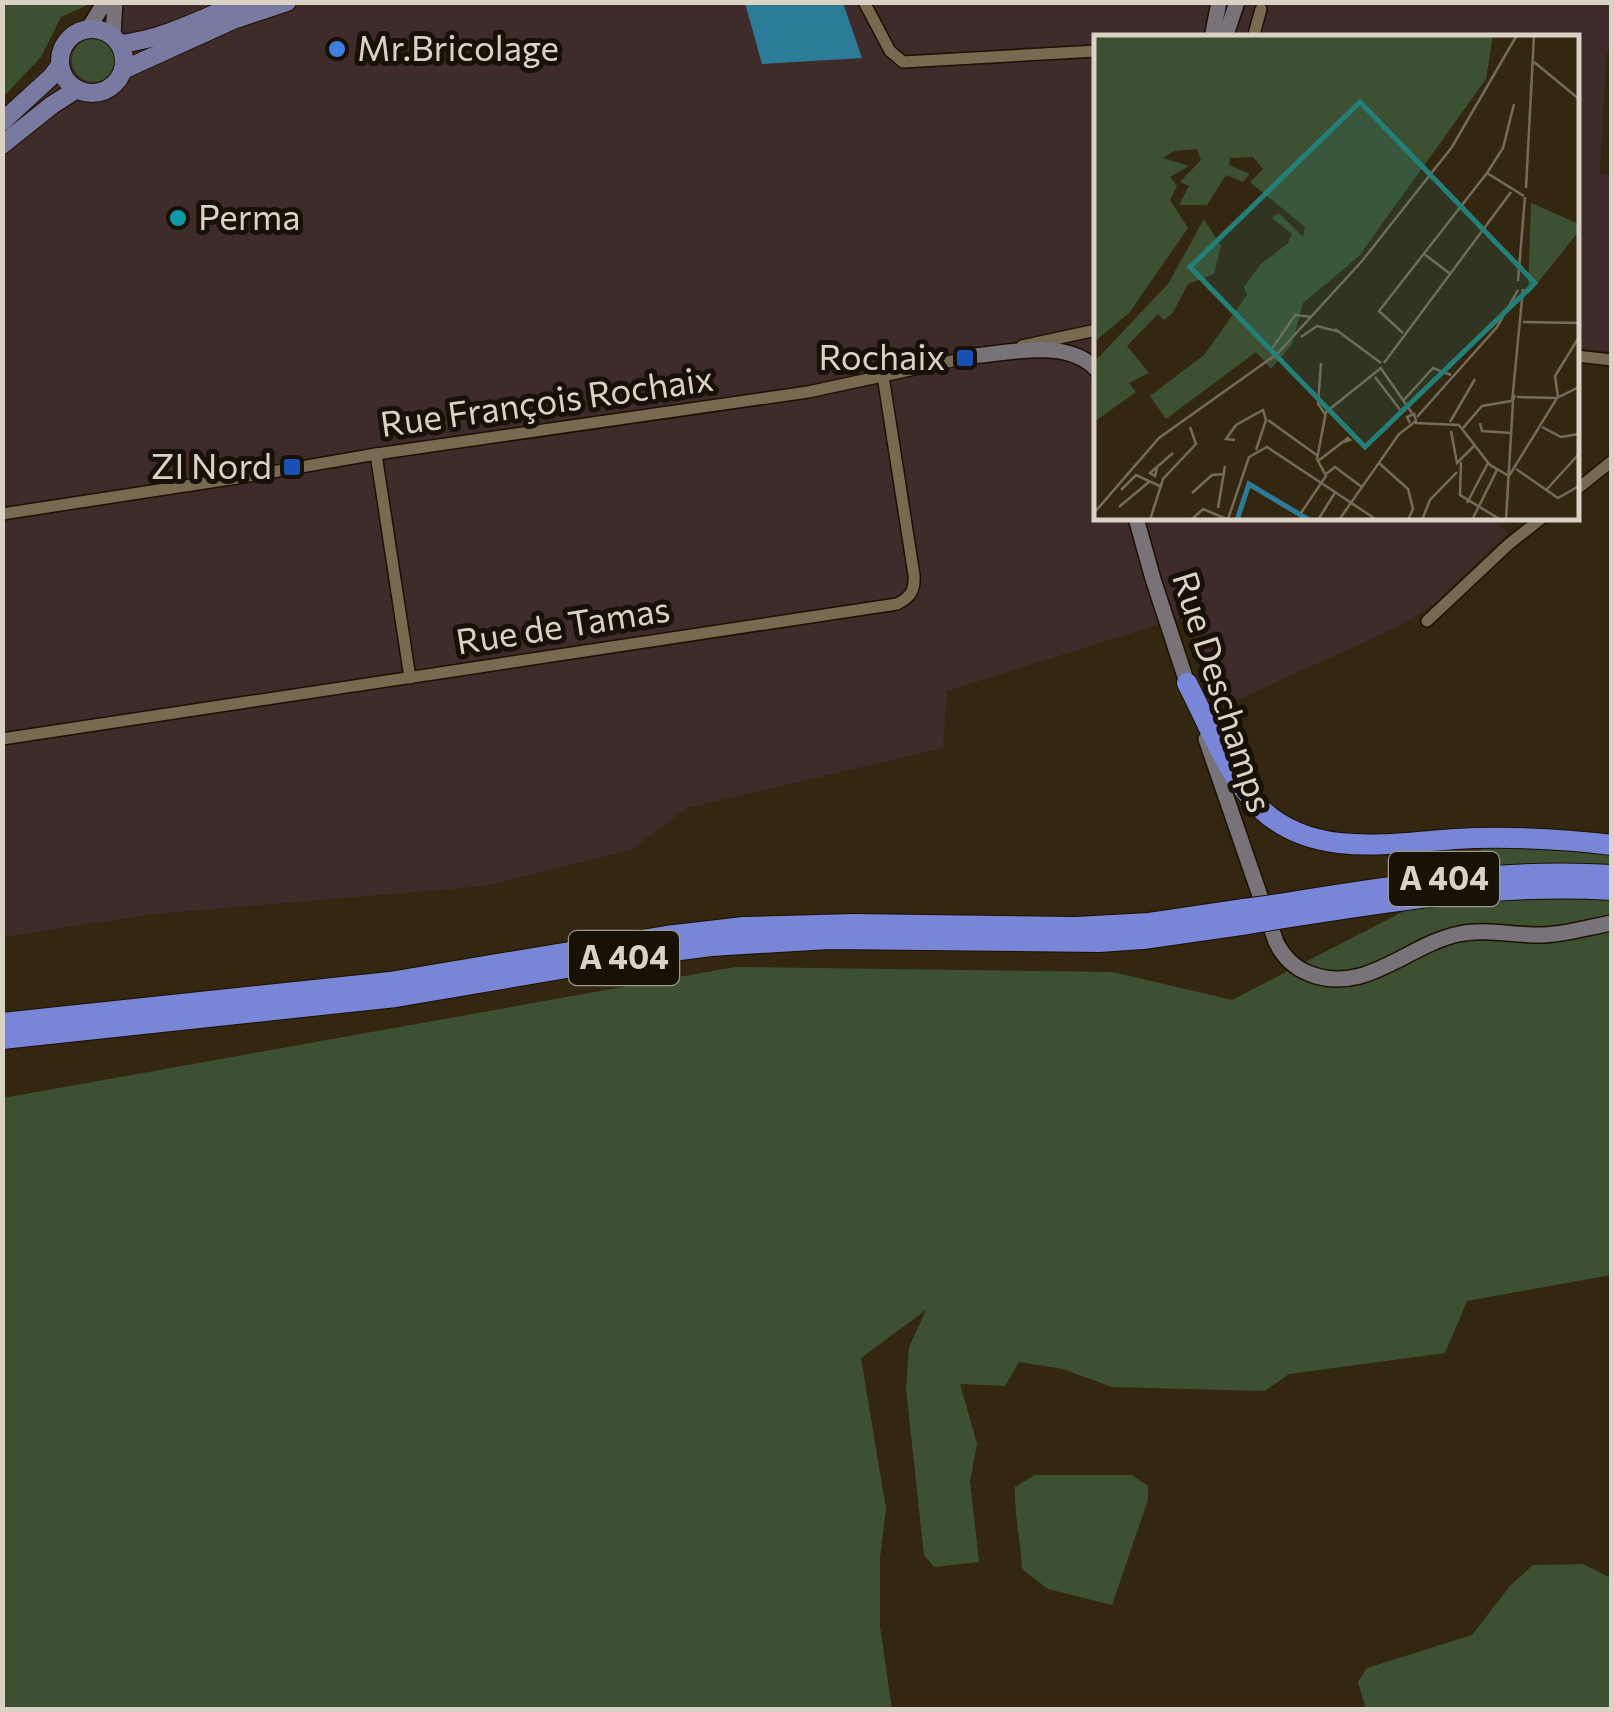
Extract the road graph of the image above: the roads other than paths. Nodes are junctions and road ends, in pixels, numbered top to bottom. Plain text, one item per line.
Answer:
1 (106, 2) edge
2 (115, 2) edge
3 (242, 2) edge
4 (287, 2) edge
5 (864, 2) edge
6 (1219, 2) edge
7 (1237, 2) edge
8 (1262, 8) dead end
9 (88, 29) junction
10 (1213, 35) edge
11 (1227, 35) edge
12 (1254, 35) edge
13 (116, 40) junction
14 (1094, 51) edge
15 (60, 66) junction
16 (123, 70) junction
17 (77, 89) junction
18 (2, 122) edge
19 (2, 145) edge
20 (1094, 330) edge
21 (972, 356) junction
22 (1579, 356) edge
23 (1612, 360) edge
24 (1094, 366) edge
25 (884, 376) junction
26 (376, 454) junction
27 (1612, 461) edge
28 (1579, 488) edge
29 (2, 514) edge
30 (1136, 520) edge
31 (1539, 520) edge
32 (1427, 621) dead end
33 (410, 678) junction
34 (1188, 684) junction
35 (2, 739) edge
36 (1612, 845) edge
37 (1612, 875) edge
38 (1612, 890) edge
39 (1281, 911) junction
40 (1246, 917) junction
41 (1612, 922) edge
42 (2, 1023) edge
43 (2, 1038) edge

1 - 9 main road
2 - 13 main road
3 - 13 main road
4 - 16 main road
5 - 14 street
6 - 10 main road
7 - 11 main road
8 - 12 street
9 - 13 main road
9 - 15 main road
13 - 16 main road
15 - 17 main road
15 - 18 main road
16 - 17 main road
17 - 19 main road
20 - 21 street, Rue François Rochaix
21 - 24 main road
21 - 25 street, Rue François Rochaix
22 - 23 street
25 - 26 street, Rue François Rochaix
25 - 33 street, Rue de Tamas
26 - 29 street, Rue François Rochaix
26 - 33 street
27 - 28 street
30 - 34 main road, Rue Deschamps
31 - 32 street
33 - 35 street, Rue de Tamas
34 - 36 highway
34 - 41 main road, Rue Deschamps
37 - 39 highway, A 404
38 - 39 highway, A 404
39 - 40 highway, A 404, bridge
40 - 42 highway, A 404
40 - 43 highway, A 404

